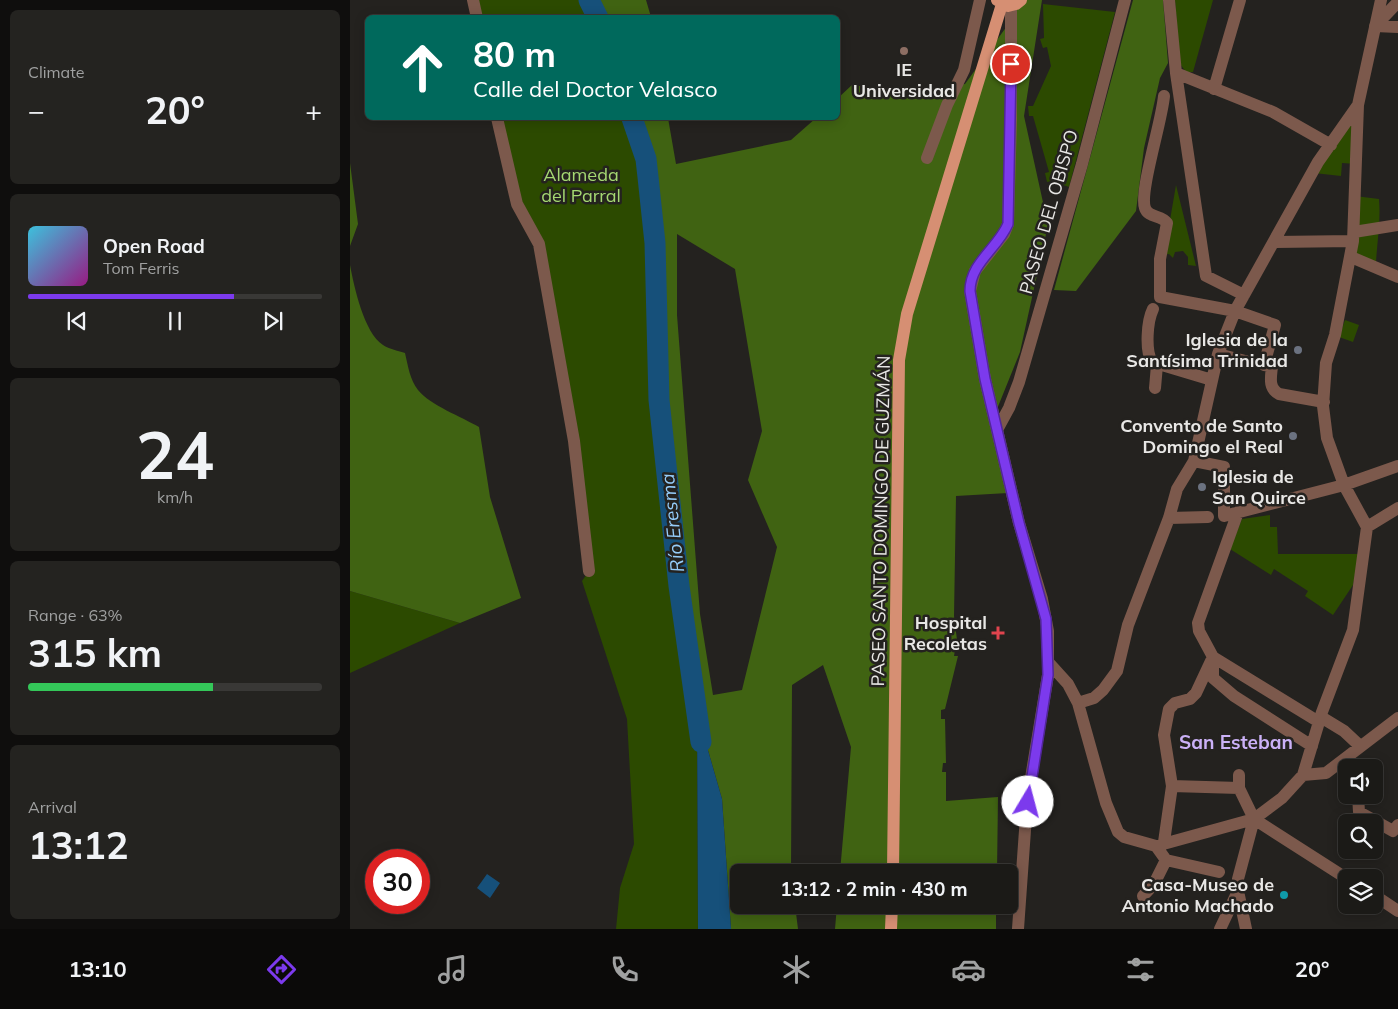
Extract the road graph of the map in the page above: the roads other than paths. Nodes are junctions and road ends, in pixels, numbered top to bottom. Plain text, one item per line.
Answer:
1 (473, 0) edge
2 (980, 0) edge
3 (1125, 0) edge
4 (1169, 0) edge
5 (1240, 0) edge
6 (1381, 0) edge
7 (1008, 2) edge
8 (1397, 2) edge
9 (476, 15) edge
10 (1375, 26) junction
11 (1398, 27) edge
12 (1176, 73) junction
13 (1214, 89) junction
14 (1164, 96) dead end
15 (1358, 105) junction
16 (497, 120) edge
17 (1331, 145) junction
18 (927, 158) dead end
19 (1398, 225) edge
20 (1354, 236) junction
21 (1275, 242) junction
22 (1351, 257) junction
23 (1398, 277) edge
24 (1244, 295) junction
25 (1157, 302) junction
26 (1234, 310) junction
27 (1218, 354) junction
28 (1249, 362) dead end
29 (1157, 365) junction
30 (1212, 380) junction
31 (1155, 388) dead end
32 (1324, 402) junction
33 (997, 430) junction
34 (1194, 461) junction
35 (1398, 466) edge
36 (1344, 485) junction
37 (1398, 508) edge
38 (1238, 512) junction
39 (1208, 517) dead end
40 (1168, 518) junction
41 (1367, 528) junction
42 (589, 571) dead end
43 (1212, 657) junction
44 (1049, 663) junction
45 (1078, 703) junction
46 (1398, 718) edge
47 (1320, 720) junction
48 (1312, 746) junction
49 (1360, 746) junction
50 (1335, 767) junction
51 (1338, 769) edge
52 (1304, 775) junction
53 (1172, 786) junction
54 (1359, 804) edge
55 (1254, 819) junction
56 (1398, 825) edge
57 (1160, 844) junction
58 (1166, 860) junction
59 (894, 864) edge
60 (1219, 872) dead end
61 (1338, 873) edge
62 (1238, 885) junction
63 (1143, 896) dead end
64 (1383, 901) edge
65 (1398, 911) edge
66 (892, 914) edge
67 (891, 929) edge
68 (1018, 929) edge
69 (1220, 929) edge
70 (1246, 929) edge

1 - 9 street
2 - 18 street
3 - 33 street, PASEO DEL OBISPO
4 - 12 street
5 - 13 street
6 - 10 street
7 - 33 street
7 - 59 main road, PASEO SANTO DOMINGO DE GUZMÁN
8 - 10 street
10 - 11 street
10 - 15 street
12 - 13 street
12 - 24 street
13 - 17 street
14 - 25 street
15 - 17 street
15 - 20 street
16 - 42 street
17 - 21 street
19 - 20 street
20 - 21 street
20 - 22 street
21 - 24 street
22 - 23 street
22 - 32 street
24 - 26 street
25 - 26 street
25 - 29 street
26 - 27 street
26 - 32 street
27 - 28 street
27 - 30 street
29 - 30 street
29 - 31 street
30 - 34 street
32 - 36 street
33 - 44 street
34 - 38 street
34 - 40 street
35 - 36 street
36 - 38 street
36 - 41 street
37 - 41 street
38 - 43 street
39 - 40 street
40 - 45 street
41 - 47 street
43 - 47 street
43 - 48 street
43 - 53 street
44 - 45 street
44 - 68 street
45 - 57 street
46 - 49 street
47 - 48 street
47 - 49 street
48 - 52 street
49 - 50 street
50 - 51 street
50 - 52 street
52 - 55 street
53 - 55 street
53 - 57 street
54 - 56 street
55 - 57 street
55 - 61 street
55 - 62 street
57 - 58 street
58 - 60 street
58 - 63 street
62 - 69 street
62 - 70 street
64 - 65 street
66 - 67 main road

